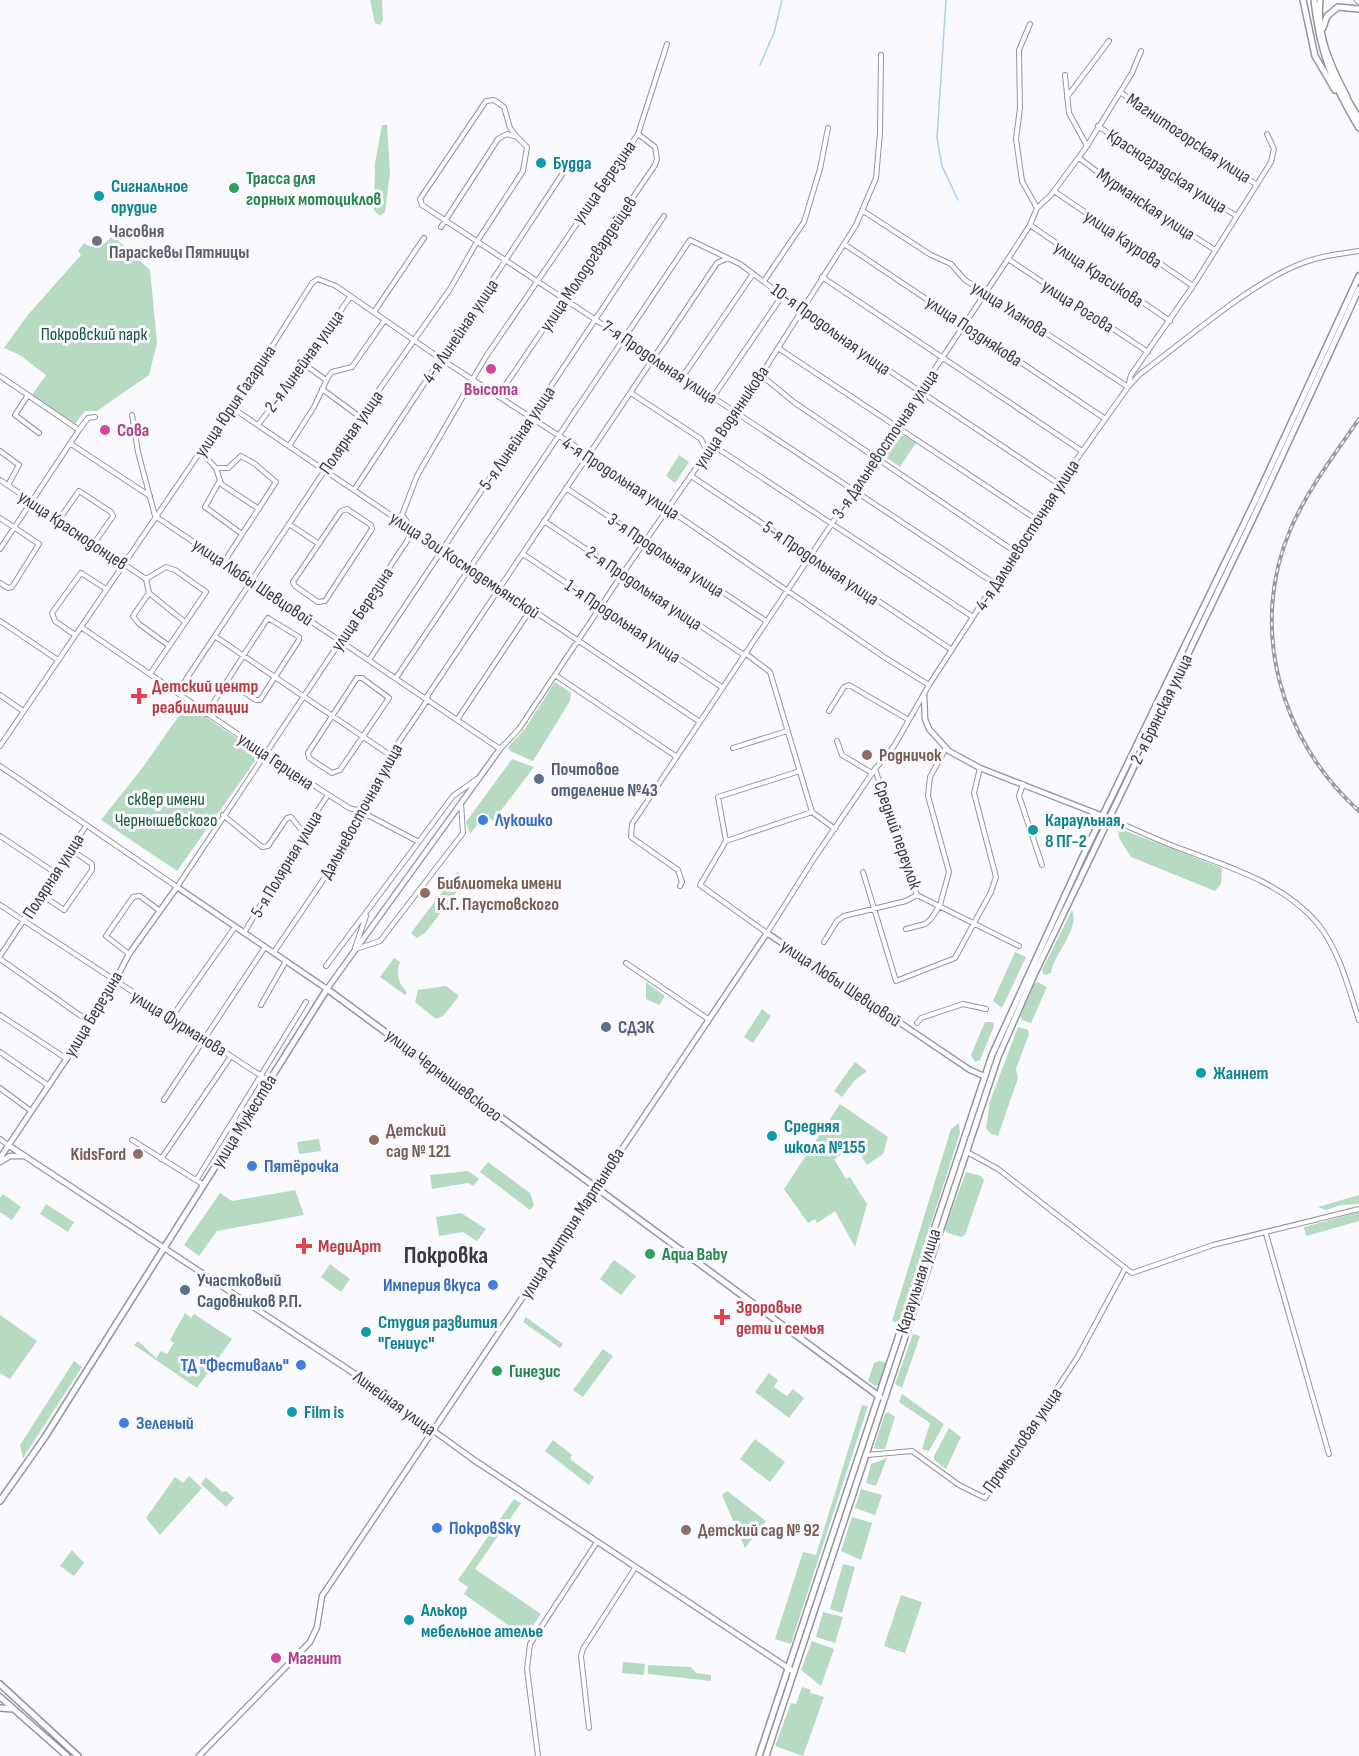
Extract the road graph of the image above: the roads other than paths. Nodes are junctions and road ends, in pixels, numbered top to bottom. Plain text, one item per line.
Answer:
1 (1303, 0) edge
2 (1316, 1) edge
3 (1359, 9) edge
4 (1030, 24) dead end
5 (1322, 33) junction
6 (1109, 41) dead end
7 (667, 44) dead end
8 (1141, 51) dead end
9 (881, 55) dead end
10 (1065, 75) dead end
11 (1120, 92) junction
12 (1067, 97) junction
13 (1345, 99) junction
14 (1359, 119) edge
15 (1098, 126) junction
16 (828, 128) dead end
17 (1359, 128) edge
18 (638, 134) junction
19 (1268, 134) dead end
20 (517, 137) junction
21 (1087, 146) junction
22 (1078, 158) junction
23 (565, 170) dead end
24 (1257, 185) junction
25 (1054, 191) junction
26 (1037, 208) junction
27 (863, 211) junction
28 (664, 216) dead end
29 (1237, 216) junction
30 (447, 221) junction
31 (1030, 225) junction
32 (441, 227) dead end
33 (424, 238) dead end
34 (478, 240) junction
35 (844, 244) junction
36 (1215, 250) junction
37 (1359, 251) edge
38 (727, 259) junction
39 (1008, 259) junction
40 (507, 260) junction
41 (753, 274) junction
42 (1359, 276) edge
43 (822, 277) junction
44 (536, 281) junction
45 (764, 281) junction
46 (312, 283) joint
47 (1193, 286) junction
48 (1359, 290) edge
49 (986, 292) junction
50 (782, 296) junction
51 (350, 297) junction
52 (566, 299) junction
53 (802, 311) junction
54 (374, 312) junction
55 (596, 319) junction
56 (384, 321) junction
57 (1170, 321) junction
58 (964, 325) junction
59 (625, 338) junction
60 (416, 340) junction
61 (778, 348) junction
62 (1148, 352) junction
63 (654, 357) junction
64 (943, 358) junction
65 (441, 359) junction
66 (304, 364) junction
67 (761, 375) junction
68 (0, 376) edge
69 (683, 376) junction
70 (472, 379) junction
71 (326, 380) junction
72 (1128, 387) junction
73 (322, 388) junction
74 (920, 392) junction
75 (631, 393) junction
76 (28, 395) junction
77 (498, 396) junction
78 (713, 397) junction
79 (231, 407) junction
80 (735, 412) junction
81 (132, 415) dead end
82 (95, 417) dead end
83 (360, 417) junction
84 (530, 417) junction
85 (1104, 418) junction
86 (258, 425) junction
87 (897, 426) junction
88 (79, 430) junction
89 (39, 433) dead end
90 (559, 437) junction
91 (71, 444) junction
92 (289, 446) junction
93 (711, 448) junction
94 (0, 451) edge
95 (1083, 451) junction
96 (201, 452) junction
97 (588, 456) junction
98 (876, 459) junction
99 (216, 468) junction
100 (325, 470) junction
101 (691, 476) junction
102 (0, 480) edge
103 (219, 482) junction
104 (1059, 484) junction
105 (8, 485) junction
106 (566, 488) junction
107 (354, 490) junction
108 (855, 490) junction
109 (150, 496) junction
110 (32, 503) junction
111 (668, 508) junction
112 (259, 509) junction
113 (156, 516) junction
114 (0, 518) edge
115 (1036, 519) junction
116 (58, 521) junction
117 (544, 521) junction
118 (289, 524) junction
119 (832, 524) junction
120 (15, 527) junction
121 (413, 530) junction
122 (242, 534) junction
123 (645, 541) junction
124 (318, 544) junction
125 (93, 545) junction
126 (0, 549) edge
127 (443, 550) junction
128 (1014, 551) junction
129 (523, 554) junction
130 (809, 556) junction
131 (224, 562) junction
132 (123, 565) junction
133 (471, 569) junction
134 (623, 573) junction
135 (146, 579) junction
136 (252, 581) junction
137 (0, 583) edge
138 (994, 583) junction
139 (499, 588) junction
140 (106, 589) junction
141 (788, 590) junction
142 (149, 593) junction
143 (601, 606) junction
144 (531, 609) junction
145 (973, 617) junction
146 (0, 621) edge
147 (766, 621) junction
148 (185, 622) junction
149 (81, 627) junction
150 (75, 635) junction
151 (216, 637) junction
152 (578, 640) junction
153 (340, 641) junction
154 (168, 645) junction
155 (952, 650) junction
156 (745, 654) junction
157 (243, 656) junction
158 (58, 660) junction
159 (369, 660) junction
160 (150, 674) junction
161 (555, 675) junction
162 (275, 677) junction
163 (396, 678) junction
164 (227, 681) junction
165 (929, 685) junction
166 (723, 687) junction
167 (177, 693) junction
168 (0, 695) edge
169 (924, 695) junction
170 (303, 697) junction
171 (427, 699) junction
172 (23, 711) junction
173 (829, 711) dead end
174 (206, 714) junction
175 (333, 716) junction
176 (457, 720) junction
177 (909, 720) junction
178 (700, 722) junction
179 (787, 731) junction
180 (363, 737) junction
181 (837, 741) dead end
182 (0, 746) edge
183 (500, 748) junction
184 (733, 748) dead end
185 (946, 748) junction
186 (265, 754) junction
187 (390, 755) junction
188 (677, 757) junction
189 (0, 766) edge
190 (980, 768) junction
191 (800, 771) junction
192 (873, 771) junction
193 (478, 778) junction
194 (1023, 784) junction
195 (328, 795) junction
196 (461, 803) junction
197 (360, 811) junction
198 (812, 812) junction
199 (223, 815) junction
200 (1106, 818) junction
201 (86, 826) junction
202 (835, 829) junction
203 (303, 832) junction
204 (0, 836) edge
205 (726, 841) junction
206 (419, 842) junction
207 (70, 849) junction
208 (1042, 865) dead end
209 (54, 872) junction
210 (862, 872) dead end
211 (681, 884) dead end
212 (177, 887) junction
213 (40, 894) junction
214 (917, 895) junction
215 (0, 905) edge
216 (940, 905) junction
217 (874, 908) junction
218 (369, 910) junction
219 (160, 911) junction
220 (24, 921) junction
221 (974, 925) junction
222 (235, 927) junction
223 (906, 929) dead end
224 (244, 933) junction
225 (767, 933) junction
226 (824, 942) dead end
227 (1019, 946) dead end
228 (265, 947) junction
229 (355, 949) junction
230 (274, 952) junction
231 (129, 954) junction
232 (0, 957) edge
233 (286, 961) junction
234 (626, 963) dead end
235 (326, 966) dead end
236 (113, 981) junction
237 (327, 989) junction
238 (306, 1002) dead end
239 (261, 1005) dead end
240 (986, 1009) dead end
241 (0, 1015) edge
242 (171, 1018) junction
243 (708, 1019) junction
244 (1359, 1020) edge
245 (91, 1023) junction
246 (917, 1023) dead end
247 (206, 1040) junction
248 (0, 1052) edge
249 (231, 1056) junction
250 (67, 1059) junction
251 (262, 1076) junction
252 (984, 1076) junction
253 (269, 1081) junction
254 (49, 1086) junction
255 (0, 1088) edge
256 (164, 1100) dead end
257 (32, 1111) junction
258 (0, 1139) edge
259 (132, 1140) dead end
260 (8, 1145) junction
261 (967, 1152) junction
262 (26, 1156) junction
263 (161, 1159) junction
264 (0, 1160) edge
265 (197, 1179) junction
266 (204, 1185) junction
267 (595, 1187) junction
268 (1359, 1209) edge
269 (1266, 1234) junction
270 (165, 1248) junction
271 (1125, 1269) junction
272 (883, 1398) junction
273 (434, 1431) junction
274 (1329, 1454) dead end
275 (867, 1455) junction
276 (0, 1501) edge
277 (597, 1542) junction
278 (635, 1568) junction
279 (791, 1670) junction
280 (0, 1684) edge
281 (0, 1697) edge
282 (0, 1708) edge
283 (15, 1710) junction
284 (589, 1728) dead end
285 (67, 1756) edge
286 (78, 1756) edge
287 (199, 1756) edge
288 (538, 1756) edge
289 (759, 1756) edge
290 (766, 1756) edge

1 - 13 main road
2 - 5 main road
2 - 13 main road
3 - 5 main road
4 - 26 street
5 - 13 main road
6 - 12 street
7 - 18 street, улица Березина
8 - 11 street, 3-я Дальневосточная улица
9 - 27 street, улица Водянникова
10 - 12 street
11 - 15 street, 3-я Дальневосточная улица
11 - 24 street, Магнитогорская улица
12 - 21 street
13 - 14 main road
13 - 17 main road
15 - 21 street, 3-я Дальневосточная улица
15 - 29 street, Красноградская улица
16 - 45 street
18 - 44 street, улица Березина
18 - 52 street, улица Молодогвардейцев
19 - 24 street, 4-я Дальневосточная улица
20 - 30 street
20 - 30 street
20 - 34 street, Полярная улица
21 - 22 street, 3-я Дальневосточная улица
22 - 25 street, 3-я Дальневосточная улица
22 - 36 street, Мурманская улица
23 - 40 street, 4-я Линейная улица
24 - 29 street, 4-я Дальневосточная улица
25 - 26 street, 3-я Дальневосточная улица
25 - 47 street, улица Каурова
26 - 31 street, 3-я Дальневосточная улица
27 - 35 street, улица Водянникова
27 - 49 street, улица Уланова
28 - 55 street, 5-я Линейная улица
29 - 36 street, 4-я Дальневосточная улица
30 - 32 street
30 - 34 street, 7-я Продольная улица
31 - 39 street, 3-я Дальневосточная улица
31 - 57 street, улица Красикова
33 - 54 street
34 - 40 street, 7-я Продольная улица
34 - 60 street, Полярная улица
35 - 43 street, улица Водянникова
35 - 58 street, улица Позднякова
36 - 47 street, 4-я Дальневосточная улица
37 - 72 street
38 - 41 street, 10-я Продольная улица
38 - 59 street, 10-я Продольная улица
38 - 63 street, Дальневосточная улица
39 - 49 street, 3-я Дальневосточная улица
39 - 62 street, улица Рогова
40 - 44 street, 7-я Продольная улица
40 - 65 street, 4-я Линейная улица
41 - 45 street, 10-я Продольная улица
41 - 69 street
42 - 200 main road, 2-я Брянская улица
43 - 53 street, улица Водянникова
43 - 64 street
44 - 52 street, 7-я Продольная улица
44 - 70 street, улица Березина
45 - 50 street, 10-я Продольная улица
46 - 51 street, 4-я Продольная улица
46 - 79 street, улица Юрия Гагарина
47 - 57 street, 4-я Дальневосточная улица
48 - 200 main road, 2-я Брянская улица
49 - 58 street, 3-я Дальневосточная улица
49 - 72 street, улица Уланова
50 - 53 street, 10-я Продольная улица
50 - 78 street
51 - 54 street, 4-я Продольная улица
51 - 66 street, 2-я Линейная улица
52 - 55 street, 7-я Продольная улица
52 - 77 street, улица Молодогвардейцев
53 - 61 street, улица Водянникова
53 - 74 street, 10-я Продольная улица
54 - 56 street, 4-я Продольная улица
55 - 59 street, 7-я Продольная улица
55 - 84 street, 5-я Линейная улица
56 - 60 street, 4-я Продольная улица
56 - 71 street
57 - 62 street, 4-я Дальневосточная улица
58 - 64 street, 3-я Дальневосточная улица
58 - 85 street, улица Позднякова
59 - 63 street, 7-я Продольная улица
59 - 90 street
60 - 65 street, 4-я Продольная улица
60 - 83 street, Полярная улица
61 - 67 street, улица Водянникова
61 - 87 street
62 - 72 street, 4-я Дальневосточная улица
63 - 69 street, 7-я Продольная улица
63 - 75 street, Дальневосточная улица
64 - 74 street, 3-я Дальневосточная улица
64 - 95 street
65 - 70 street, 4-я Продольная улица
65 - 107 street, 4-я Линейная улица
66 - 71 street
66 - 86 street, 2-я Линейная улица
67 - 80 street, улица Водянникова
67 - 98 street
68 - 76 street
69 - 78 street, 7-я Продольная улица
70 - 77 street, 4-я Продольная улица
70 - 121 street, улица Березина
71 - 73 street
72 - 85 street, 4-я Дальневосточная улица
73 - 83 street
73 - 92 street
74 - 87 street, 3-я Дальневосточная улица
74 - 104 street, 10-я Продольная улица
75 - 93 street
75 - 97 street, Дальневосточная улица
76 - 88 street
76 - 89 street
77 - 84 street, 4-я Продольная улица
78 - 80 street, 7-я Продольная улица
79 - 86 street, улица Зои Космодемьянской
79 - 96 street, улица Юрия Гагарина
80 - 93 street, улица Водянникова
80 - 108 street, 7-я Продольная улица
81 - 109 street
82 - 88 street
83 - 100 street, Полярная улица
84 - 90 street, 4-я Продольная улица
84 - 127 street, 5-я Линейная улица
85 - 95 street, 4-я Дальневосточная улица
86 - 92 street, улица Зои Космодемьянской
87 - 98 street, 3-я Дальневосточная улица
87 - 115 street
88 - 91 street
90 - 97 street, 4-я Продольная улица
90 - 133 street
91 - 109 street
91 - 110 street
92 - 100 street, улица Зои Космодемьянской
93 - 101 street, улица Водянникова
93 - 119 street
94 - 105 street
95 - 104 street, 4-я Дальневосточная улица
96 - 99 street
96 - 113 street, улица Юрия Гагарина
97 - 106 street, Дальневосточная улица
97 - 111 street, 4-я Продольная улица
98 - 108 street, 3-я Дальневосточная улица
98 - 128 street
99 - 103 street
99 - 112 street
100 - 107 street, улица Зои Космодемьянской
100 - 118 street, Полярная улица
101 - 111 street, улица Водянникова
101 - 130 street, 5-я Продольная улица
102 - 105 street, улица Краснодонцев
103 - 112 street
103 - 122 street
104 - 115 street, 4-я Дальневосточная улица
105 - 110 street, улица Краснодонцев
106 - 117 street, Дальневосточная улица
106 - 123 street, 3-я Продольная улица
107 - 121 street, улица Зои Космодемьянской
108 - 119 street, 3-я Дальневосточная улица
108 - 138 street, 7-я Продольная улица
109 - 113 street
110 - 116 street, улица Краснодонцев
110 - 120 street
111 - 123 street, улица Водянникова
111 - 141 street, 4-я Продольная улица
112 - 122 street
113 - 131 street, улица Любы Шевцовой
113 - 132 street, улица Юрия Гагарина
114 - 120 street
115 - 128 street, 4-я Дальневосточная улица
116 - 125 street, улица Краснодонцев
116 - 125 street
117 - 129 street, Дальневосточная улица
117 - 134 street, 2-я Продольная улица
118 - 124 street
118 - 136 street, Полярная улица
119 - 130 street, 3-я Дальневосточная улица
119 - 145 street
120 - 126 street
120 - 137 street
121 - 127 street, улица Зои Космодемьянской
121 - 153 street, улица Березина
122 - 131 street
123 - 134 street, улица Водянникова
123 - 147 street, 3-я Продольная улица
124 - 124 street
125 - 132 street, улица Краснодонцев
127 - 133 street, улица Зои Космодемьянской
127 - 159 street, 5-я Линейная улица
128 - 138 street, 4-я Дальневосточная улица
129 - 139 street, Дальневосточная улица
129 - 143 street, 1-я Продольная улица
130 - 141 street, 3-я Дальневосточная улица
130 - 155 street, 5-я Продольная улица
131 - 136 street, улица Любы Шевцовой
132 - 135 street, улица Краснодонцев
132 - 140 street, улица Юрия Гагарина
133 - 139 street, улица Зои Космодемьянской
133 - 163 street
134 - 143 street, улица Водянникова
134 - 156 street, 2-я Продольная улица
135 - 142 street
135 - 148 street
136 - 151 street, Полярная улица
136 - 153 street, улица Любы Шевцовой
138 - 145 street, 4-я Дальневосточная улица
139 - 144 street, улица Зои Космодемьянской
139 - 171 street, Дальневосточная улица
140 - 149 street, улица Юрия Гагарина
140 - 150 street
141 - 147 street, 3-я Дальневосточная улица
141 - 165 street, 4-я Продольная улица
142 - 148 street
142 - 154 street
143 - 152 street, улица Водянникова
143 - 166 street, 1-я Продольная улица
144 - 152 street, улица Зои Космодемьянской
144 - 176 street
145 - 155 street, 4-я Дальневосточная улица
146 - 158 street
147 - 156 street, 3-я Дальневосточная улица
148 - 154 street
149 - 150 street, улица Юрия Гагарина
149 - 160 street, улица Герцена
150 - 158 street, улица Юрия Гагарина
151 - 157 street
151 - 167 street, Полярная улица
152 - 161 street, улица Водянникова
152 - 178 street, улица Зои Космодемьянской
153 - 159 street, улица Любы Шевцовой
153 - 170 street, улица Березина
154 - 160 street
155 - 165 street, 4-я Дальневосточная улица
156 - 166 street, 3-я Дальневосточная улица
156 - 179 street, 2-я Продольная улица
157 - 162 street
157 - 162 street
157 - 164 street
158 - 172 street, улица Юрия Гагарина
159 - 163 street, улица Любы Шевцовой
160 - 167 street, улица Герцена
161 - 183 street, улица Водянникова
161 - 188 street
162 - 164 street
162 - 170 street
163 - 171 street, улица Любы Шевцовой
164 - 174 street
165 - 169 street, 4-я Дальневосточная улица
166 - 178 street, 3-я Дальневосточная улица
167 - 174 street, улица Герцена
168 - 172 street
169 - 177 street, 4-я Дальневосточная улица
169 - 185 street
170 - 175 street
170 - 186 street, улица Березина
171 - 176 street, улица Любы Шевцовой
171 - 187 street, Дальневосточная улица
172 - 182 street, улица Юрия Гагарина
173 - 177 street
174 - 186 street, улица Герцена
175 - 180 street
175 - 180 street
175 - 180 street
176 - 183 street, улица Любы Шевцовой
177 - 192 street, 4-я Дальневосточная улица
178 - 188 street, 3-я Дальневосточная улица
179 - 184 street
179 - 191 street, 2-я Продольная улица
180 - 187 street
181 - 192 street
183 - 193 street, улица Мужества
185 - 190 street
185 - 216 street
186 - 195 street, улица Герцена
186 - 199 street, улица Березина
187 - 197 street, Дальневосточная улица
188 - 211 street, 3-я Дальневосточная улица
189 - 201 street, улица Чернышевского
190 - 194 street
190 - 221 street
191 - 198 street, 2-я Продольная улица
191 - 205 street
192 - 202 street, 4-я Дальневосточная улица
192 - 214 street, Средний переулок
193 - 196 street, улица Мужества
193 - 206 street
194 - 200 street
194 - 208 street
195 - 197 street, улица Герцена
195 - 203 street, 5-я Полярная улица
196 - 229 street, улица Мужества
196 - 229 street
197 - 206 street, улица Герцена
197 - 230 street, Дальневосточная улица
198 - 202 street
198 - 205 street
199 - 203 street
199 - 212 street, улица Березина
200 - 244 street
200 - 252 main road, Караульная улица
200 - 261 main road, Караульная улица
201 - 207 street, Полярная улица
201 - 212 street, улица Чернышевского
202 - 225 street, 4-я Дальневосточная улица
203 - 224 street, 5-я Полярная улица
204 - 209 street
205 - 225 street, улица Любы Шевцовой
206 - 218 street
207 - 209 street, Полярная улица
207 - 213 street
209 - 213 street, Полярная улица
210 - 217 street
212 - 219 street, улица Березина
212 - 222 street, улица Чернышевского
213 - 220 street, Полярная улица
214 - 216 street, Средний переулок
214 - 217 street
215 - 220 street, улица Фурманова
216 - 221 street, Средний переулок
216 - 223 street
217 - 221 street
217 - 226 street
218 - 229 street
218 - 235 street
219 - 231 street, улица Березина
219 - 231 street
220 - 232 street, Полярная улица
220 - 236 street, улица Фурманова
221 - 227 street, Средний переулок
222 - 224 street, улица Чернышевского
222 - 242 street, 5-я Полярная улица
224 - 228 street, улица Чернышевского
225 - 243 street, улица Дмитрия Мартынова
225 - 252 street, улица Любы Шевцовой
228 - 230 street, улица Чернышевского
228 - 247 street
229 - 237 street, улица Мужества
230 - 233 street, улица Чернышевского
231 - 236 street, улица Березина
232 - 245 street
233 - 237 street, улица Чернышевского
233 - 239 street
234 - 243 street
236 - 242 street, улица Фурманова
236 - 245 street, улица Березина
237 - 253 main road, улица Мужества
237 - 267 main road, улица Чернышевского
238 - 251 street
240 - 246 street
241 - 250 street
242 - 247 street, улица Фурманова
243 - 267 street, улица Дмитрия Мартынова
245 - 250 street, улица Березина
247 - 249 street, улица Фурманова
247 - 256 street
248 - 254 street
249 - 251 street, улица Фурманова
249 - 263 street
250 - 254 street, улица Березина
251 - 253 street, улица Фурманова
251 - 265 street
252 - 272 main road, Караульная улица
253 - 266 main road, улица Мужества
254 - 257 street, улица Березина
255 - 257 street
257 - 260 street, улица Березина
258 - 260 street, Линейная улица
259 - 263 street
260 - 262 street, Линейная улица
260 - 264 street, улица Березина
261 - 271 street
261 - 272 main road, Караульная улица
262 - 264 street
262 - 270 street, Линейная улица
263 - 265 street
265 - 266 street
266 - 270 main road, улица Мужества
267 - 272 main road, улица Чернышевского
267 - 273 street, улица Дмитрия Мартынова
268 - 269 street
269 - 271 street
269 - 274 street
270 - 273 street, Линейная улица
270 - 276 main road, улица Мужества
271 - 275 street, Промысловая улица
272 - 275 main road, Караульная улица
272 - 279 main road, Караульная улица
273 - 277 street, Линейная улица
273 - 287 street, улица Дмитрия Мартынова
275 - 279 main road, Караульная улица
277 - 278 street, Линейная улица
277 - 288 street
278 - 279 street, Линейная улица
278 - 284 street
279 - 289 main road, Караульная улица
279 - 290 main road, Караульная улица
280 - 286 main road
281 - 283 main road
282 - 283 main road
283 - 285 main road

